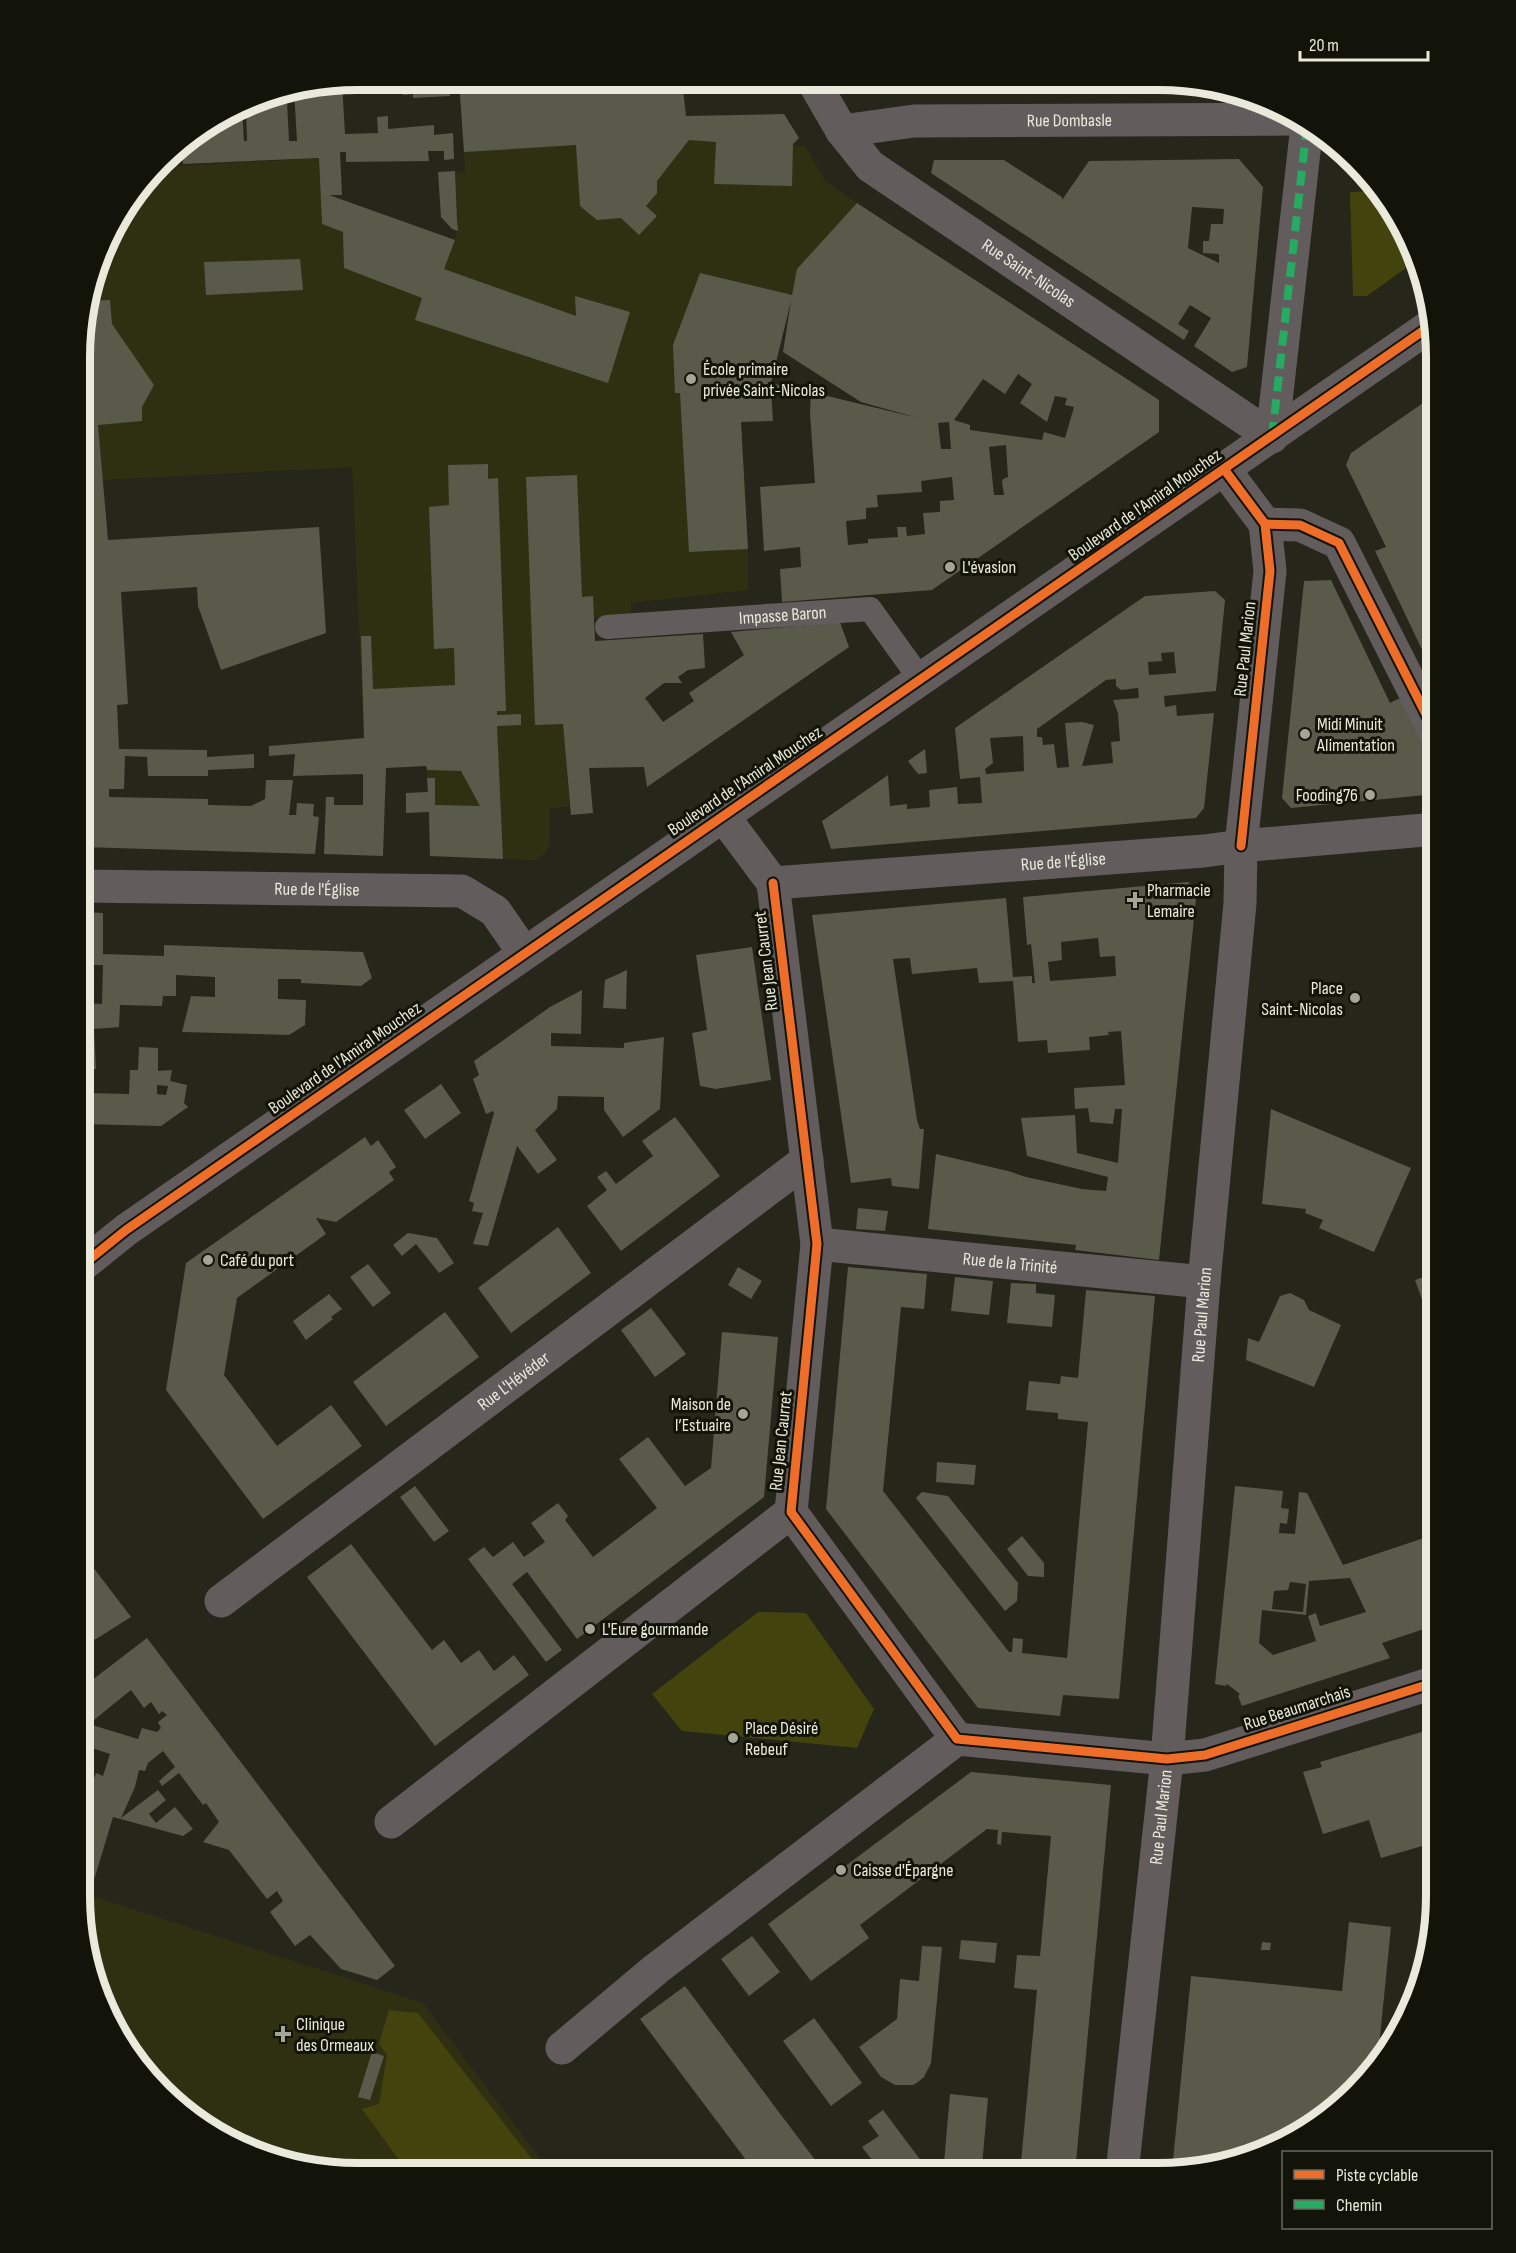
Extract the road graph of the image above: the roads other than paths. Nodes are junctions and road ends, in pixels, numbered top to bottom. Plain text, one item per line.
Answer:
1 (818, 90) edge
2 (1279, 119) edge
3 (842, 130) junction
4 (1306, 134) edge
5 (1424, 330) edge
6 (1272, 437) junction
7 (1224, 469) junction
8 (1265, 524) junction
9 (607, 627) dead end
10 (921, 680) junction
11 (1426, 714) edge
12 (723, 816) junction
13 (1426, 830) edge
14 (1241, 846) junction
15 (773, 883) junction
16 (90, 886) edge
17 (524, 953) junction
18 (807, 1160) junction
19 (817, 1244) junction
20 (90, 1259) edge
21 (1204, 1282) junction
22 (791, 1512) junction
23 (221, 1601) dead end
24 (1426, 1685) edge
25 (957, 1738) junction
26 (1167, 1759) junction
27 (391, 1822) dead end
28 (562, 2048) dead end
29 (1123, 2163) edge

1 - 3 street, Rue Saint-Nicolas
2 - 3 street, Rue Dombasle
3 - 6 street, Rue Saint-Nicolas
4 - 6 street
5 - 6 street, Boulevard de l'Amiral Mouchez
6 - 7 street, Boulevard de l'Amiral Mouchez
7 - 8 street
7 - 10 street, Boulevard de l'Amiral Mouchez
8 - 11 street
8 - 14 street, Rue Paul Marion
9 - 10 lane, Impasse Baron
10 - 12 street, Boulevard de l'Amiral Mouchez
12 - 15 street
12 - 17 street, Boulevard de l'Amiral Mouchez
13 - 14 street, Rue de l'Église
14 - 15 street, Rue de l'Église
14 - 21 street, Rue Paul Marion
15 - 18 street, Rue Jean Caurret
16 - 17 street, Rue de l'Église
17 - 20 street, Boulevard de l'Amiral Mouchez
18 - 19 street, Rue Jean Caurret
18 - 23 street, Rue L'Hévéder
19 - 21 street, Rue de la Trinité
19 - 22 street, Rue Jean Caurret
21 - 26 street, Rue Paul Marion
22 - 25 street, Rue Jean Caurret
22 - 27 street
24 - 26 street, Rue Beaumarchais
25 - 26 street
25 - 28 street
26 - 29 street, Rue Paul Marion

